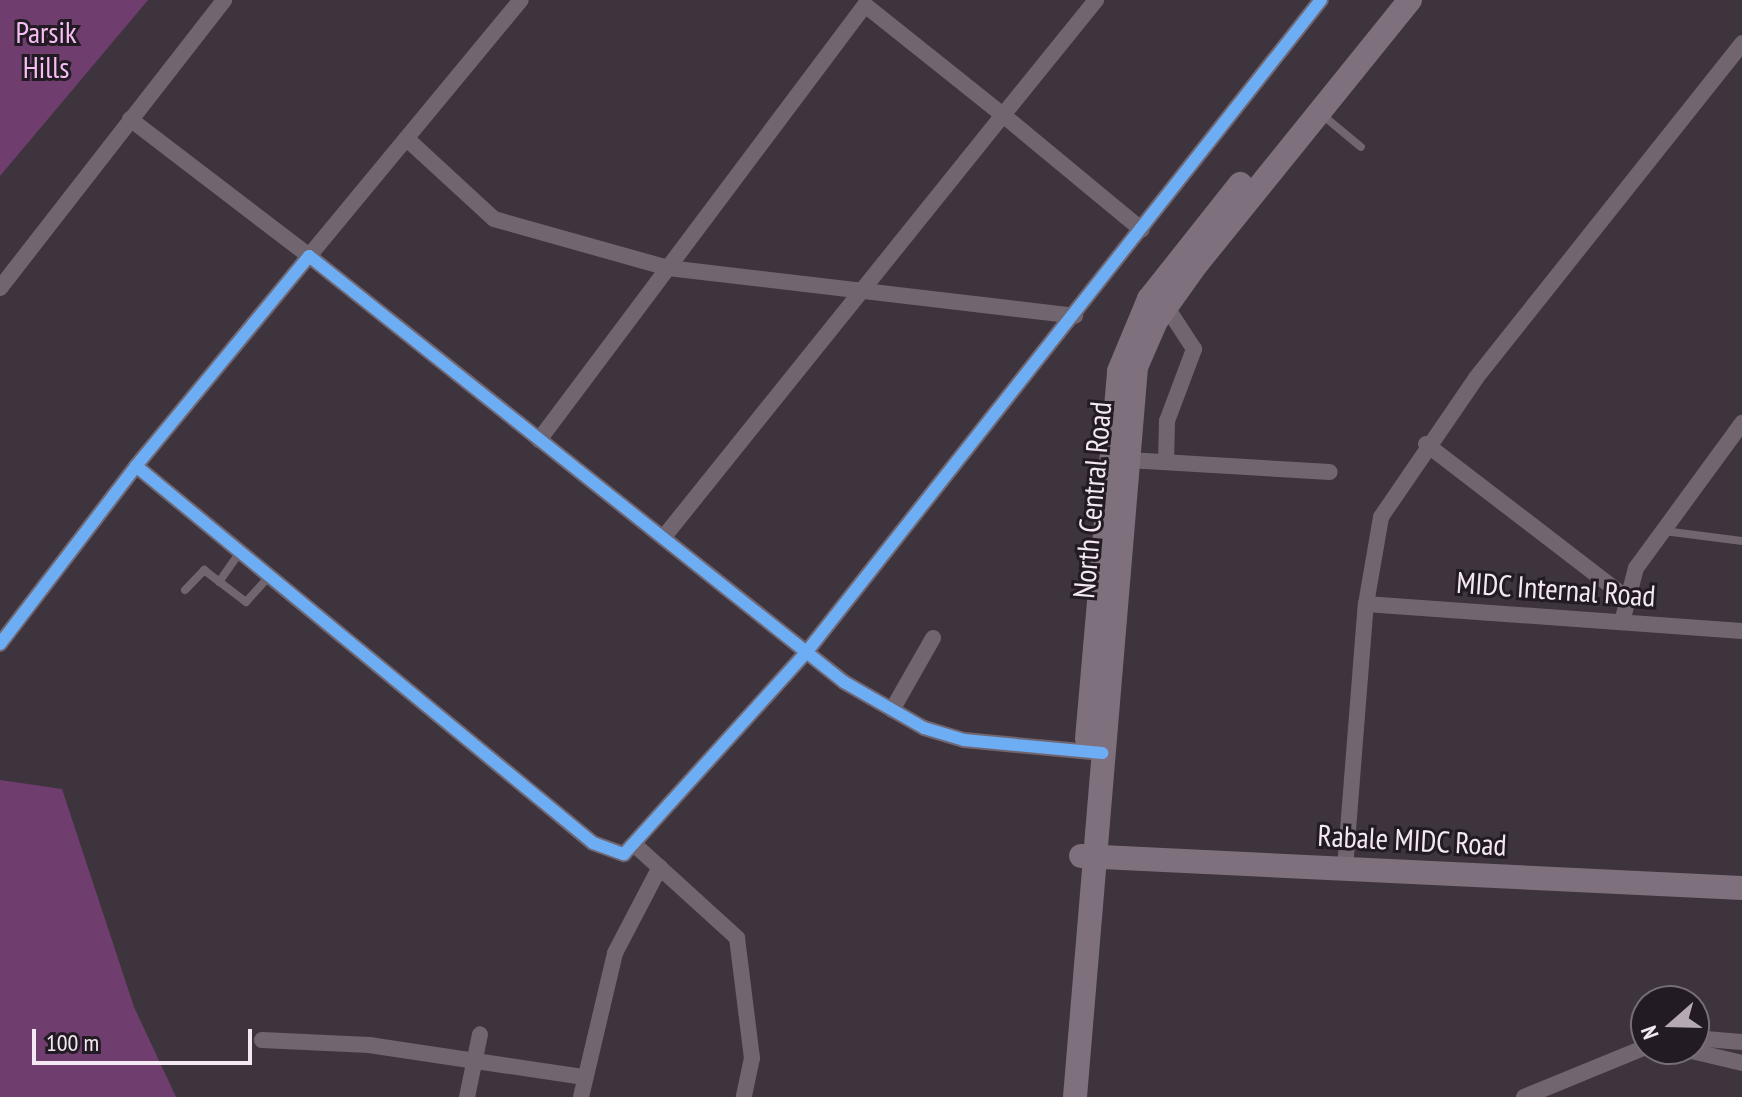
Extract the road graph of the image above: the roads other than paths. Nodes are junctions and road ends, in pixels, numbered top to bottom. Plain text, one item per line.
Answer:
1 (224, 0) edge
2 (521, 0) edge
3 (1096, 0) edge
4 (1321, 0) edge
5 (1389, 0) edge
6 (1410, 0) edge
7 (862, 2) edge
8 (1742, 43) edge
9 (1319, 113) junction
10 (1003, 115) junction
11 (130, 119) junction
12 (407, 139) junction
13 (1361, 147) dead end
14 (1142, 230) junction
15 (309, 256) junction
16 (668, 268) junction
17 (3, 278) edge
18 (862, 293) junction
19 (1166, 306) junction
20 (1075, 316) junction
21 (1742, 423) edge
22 (539, 440) junction
23 (1426, 444) junction
24 (1128, 460) junction
25 (1166, 462) junction
26 (136, 466) junction
27 (1330, 472) dead end
28 (1664, 531) junction
29 (663, 538) junction
30 (1742, 541) edge
31 (241, 551) junction
32 (270, 575) junction
33 (219, 582) junction
34 (185, 590) dead end
35 (1623, 595) junction
36 (1366, 604) junction
37 (1622, 622) junction
38 (1742, 631) edge
39 (933, 638) dead end
40 (0, 644) edge
41 (805, 654) junction
42 (892, 710) junction
43 (1094, 753) junction
44 (636, 846) junction
45 (1088, 849) junction
46 (1345, 861) junction
47 (660, 867) junction
48 (1733, 882) edge
49 (480, 1034) dead end
50 (1710, 1039) edge
51 (262, 1040) dead end
52 (1742, 1042) edge
53 (1630, 1054) edge
54 (1710, 1055) edge
55 (476, 1059) junction
56 (1742, 1063) edge
57 (583, 1077) junction
58 (467, 1097) edge
59 (581, 1097) edge
60 (744, 1097) edge
61 (1065, 1097) edge
62 (1075, 1097) edge
63 (1524, 1097) edge

1 - 11 street
2 - 12 street
3 - 10 street
4 - 14 street
5 - 43 main road, North Central Road
6 - 9 main road, North Central Road
7 - 10 street
7 - 16 street
8 - 23 street
9 - 13 lane
9 - 19 main road, North Central Road
10 - 14 street
10 - 18 street
11 - 15 street
11 - 17 street
12 - 15 street
12 - 16 street
14 - 20 street
15 - 22 street
15 - 26 street
16 - 18 street
16 - 22 street
18 - 20 street
18 - 29 street
19 - 24 main road, North Central Road
19 - 25 street
20 - 41 street
21 - 28 street
22 - 29 street
23 - 35 street
23 - 36 street
24 - 25 street
24 - 43 main road, North Central Road
25 - 27 street
26 - 31 street
26 - 40 street
28 - 30 lane
28 - 35 street
29 - 41 street
31 - 32 street
31 - 33 lane
32 - 33 lane
32 - 44 street
33 - 34 lane
35 - 37 street
36 - 37 street, MIDC Internal Road
36 - 46 street
37 - 38 street, MIDC Internal Road
39 - 42 street
41 - 42 street
41 - 44 street
42 - 43 street
43 - 45 main road, North Central Road
44 - 47 street
45 - 46 main road, Rabale MIDC Road
45 - 61 main road, North Central Road
45 - 62 main road, North Central Road
46 - 48 main road, Rabale MIDC Road
47 - 57 street
47 - 60 street
49 - 55 street
50 - 52 street
51 - 55 street
53 - 63 street
54 - 56 street
55 - 57 street
55 - 58 street
57 - 59 street

